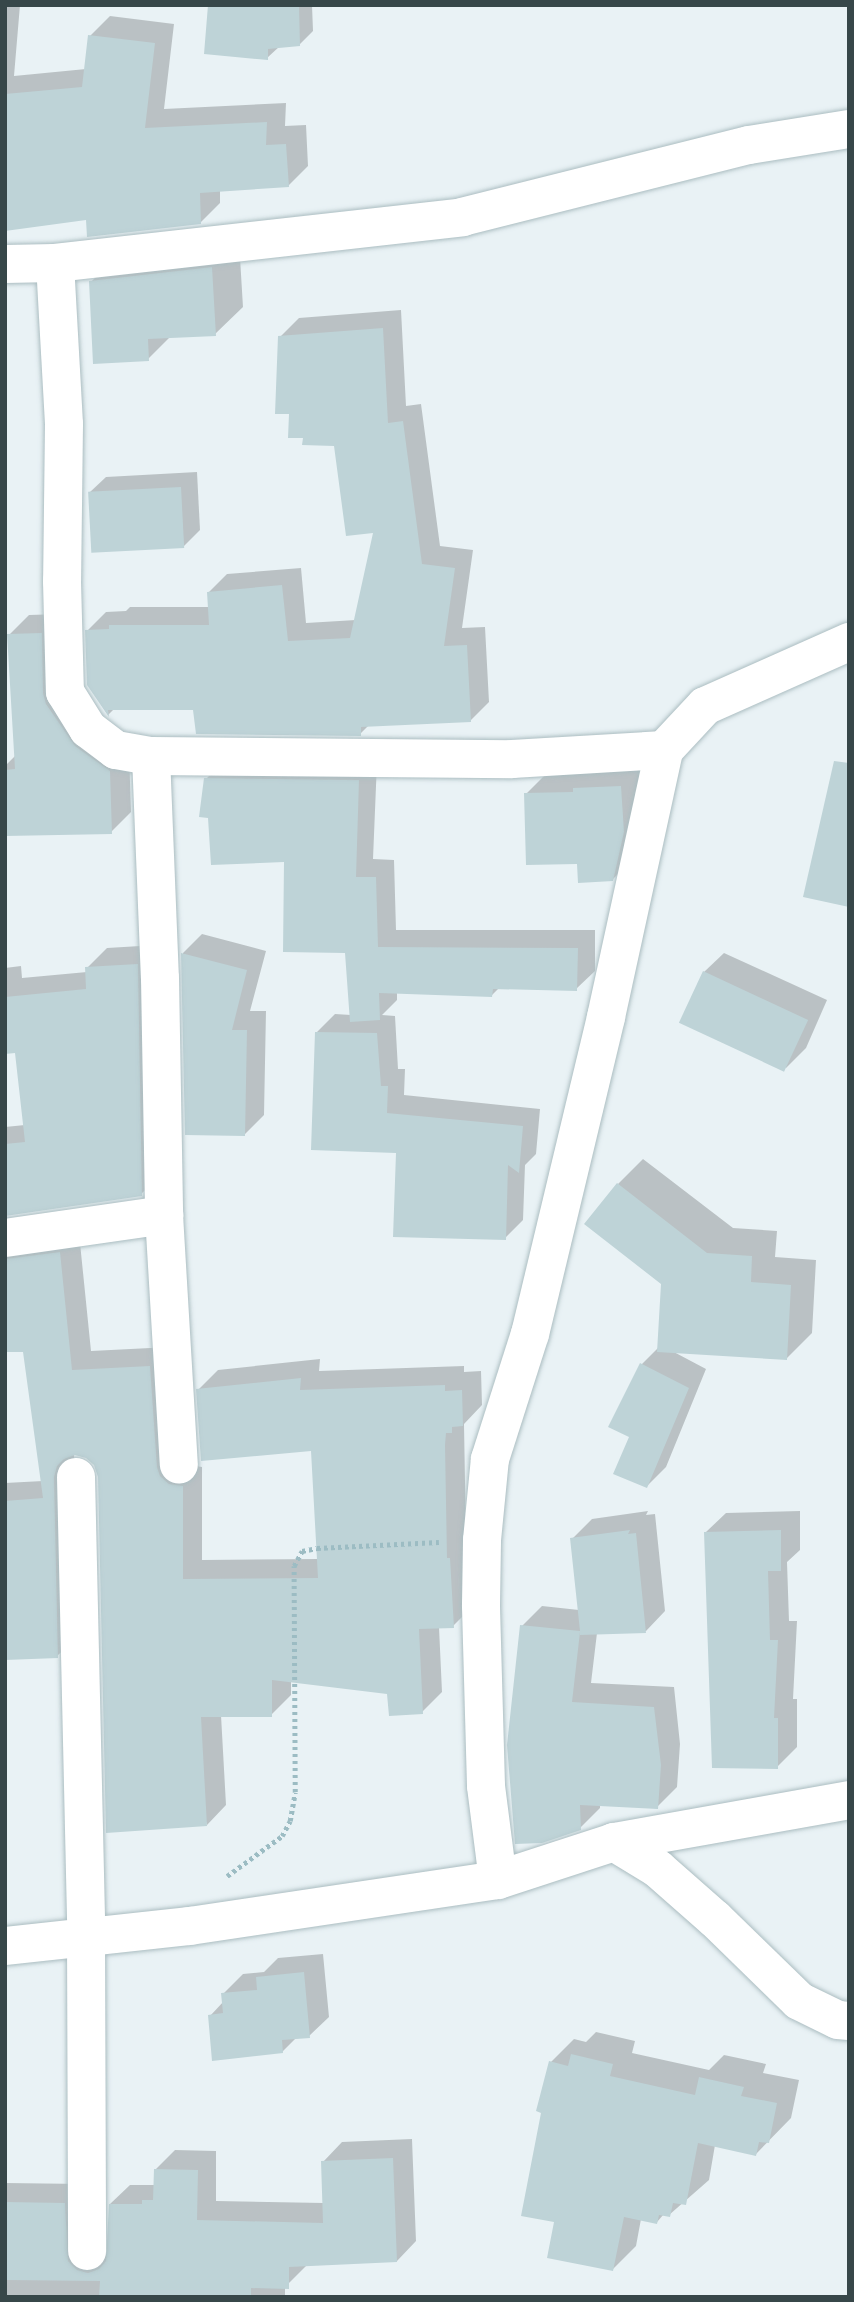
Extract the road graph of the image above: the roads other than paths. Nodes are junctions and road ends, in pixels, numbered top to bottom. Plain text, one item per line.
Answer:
1 (849, 129) edge
2 (55, 263) junction
3 (5, 264) edge
4 (849, 642) edge
5 (664, 750) junction
6 (151, 756) junction
7 (164, 1215) junction
8 (5, 1238) edge
9 (179, 1465) dead end
10 (76, 1477) dead end
11 (849, 1800) edge
12 (614, 1842) junction
13 (498, 1880) junction
14 (86, 1936) junction
15 (5, 1946) edge
16 (849, 2021) edge
17 (87, 2251) dead end

1 - 2 street
2 - 3 street
2 - 6 street
4 - 5 street
5 - 6 street
5 - 13 street
6 - 7 street
7 - 8 street
7 - 9 street
10 - 14 street
11 - 12 street
12 - 13 street
12 - 16 street
13 - 14 street
14 - 15 street
14 - 17 street

